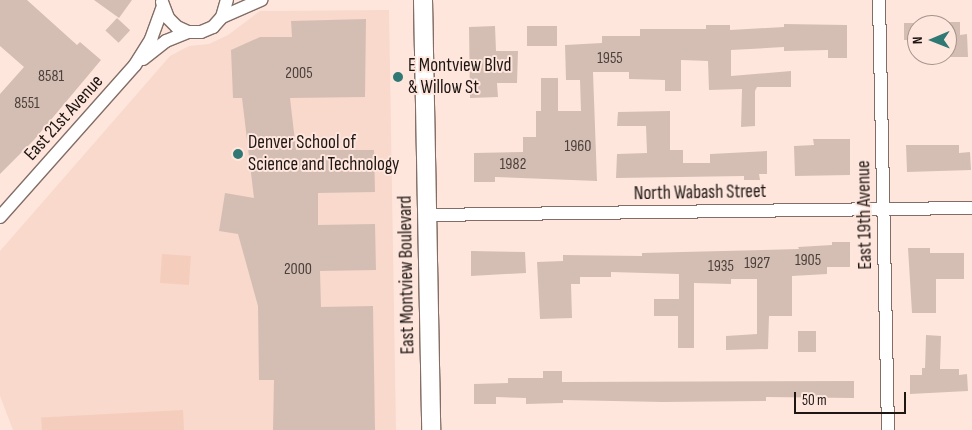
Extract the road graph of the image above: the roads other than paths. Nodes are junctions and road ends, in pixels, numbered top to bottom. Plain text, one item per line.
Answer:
1 (227, 0) edge
2 (261, 0) edge
3 (423, 0) edge
4 (879, 0) edge
5 (162, 3) edge
6 (222, 18) junction
7 (188, 32) junction
8 (135, 65) junction
9 (972, 208) edge
10 (883, 210) junction
11 (428, 215) junction
12 (0, 217) edge
13 (431, 430) edge
14 (888, 430) edge

1 - 6 street
2 - 6 street, East 21st Avenue
3 - 11 main road, East Montview Boulevard
4 - 10 street, East 19th Avenue
5 - 7 street
5 - 8 street, East 21st Avenue
6 - 7 street, East 21st Avenue
7 - 8 street, East 21st Avenue
8 - 12 street, East 21st Avenue
9 - 10 street, North Wabash Street
10 - 11 street, North Wabash Street
10 - 14 street, East 19th Avenue
11 - 13 main road, East Montview Boulevard

